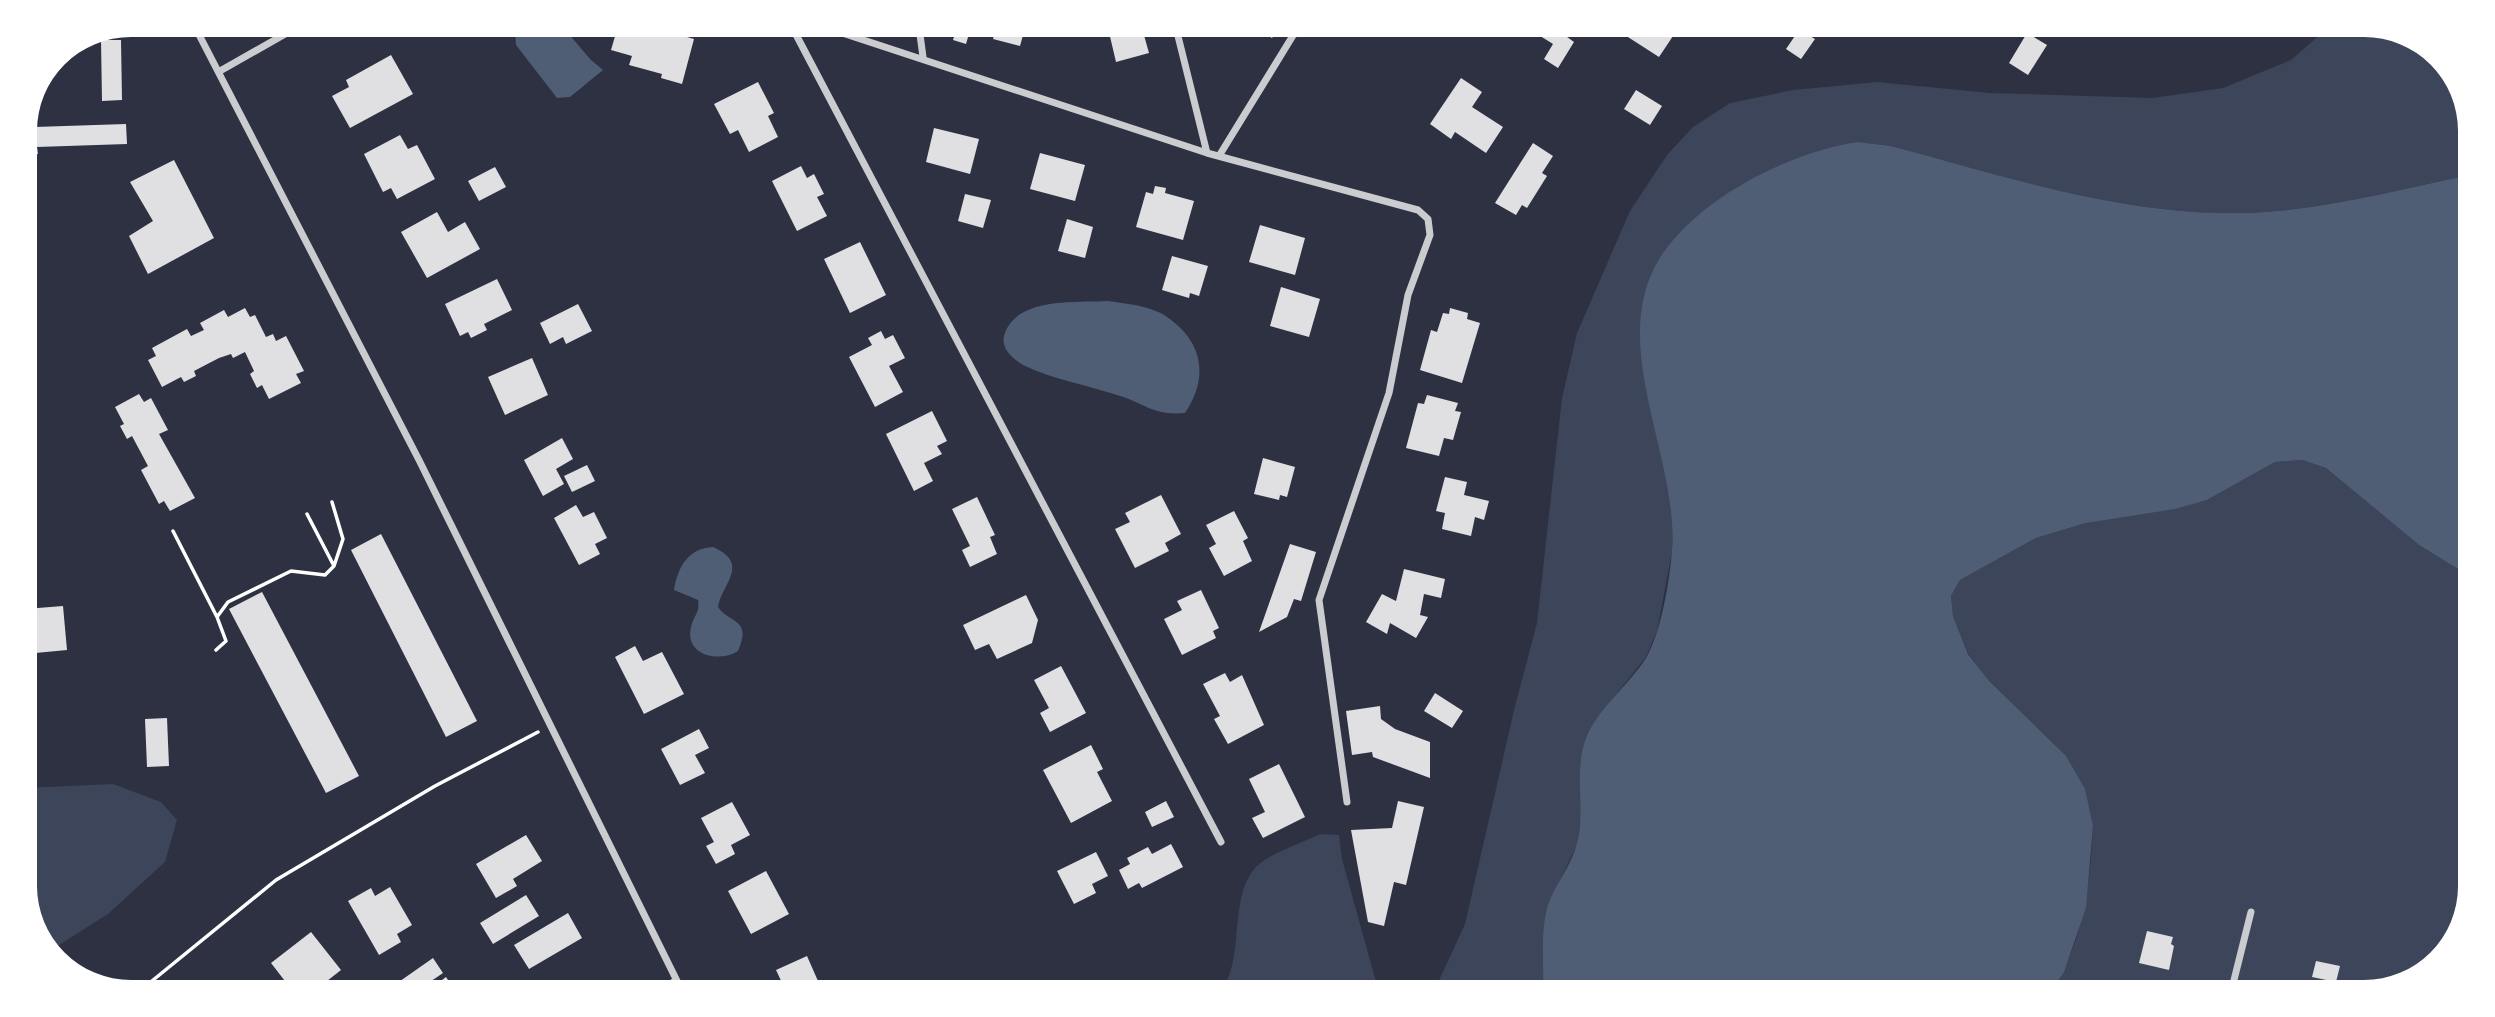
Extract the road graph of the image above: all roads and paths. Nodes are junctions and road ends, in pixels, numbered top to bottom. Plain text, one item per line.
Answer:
1 (201, 37) edge
2 (280, 37) edge
3 (797, 37) edge
4 (857, 37) edge
5 (920, 37) edge
6 (1178, 37) edge
7 (1292, 37) edge
8 (923, 57) junction
9 (220, 71) junction
10 (1206, 153) junction
11 (1219, 156) junction
12 (332, 502) dead end
13 (307, 514) dead end
14 (173, 531) dead end
15 (334, 566) junction
16 (217, 617) junction
17 (216, 650) dead end
18 (549, 726) junction
19 (1347, 802) dead end
20 (1221, 842) dead end
21 (2251, 912) dead end
22 (152, 980) edge
23 (676, 980) edge
24 (2234, 980) edge

1 - 9 street
2 - 9 street
3 - 20 street
4 - 8 street
5 - 8 street
6 - 10 street
7 - 11 street
8 - 10 street
9 - 18 street
10 - 11 street
11 - 19 street
12 - 15 path
13 - 15 path
14 - 16 path
15 - 16 path
16 - 17 path
18 - 22 path
18 - 23 street
21 - 24 street

